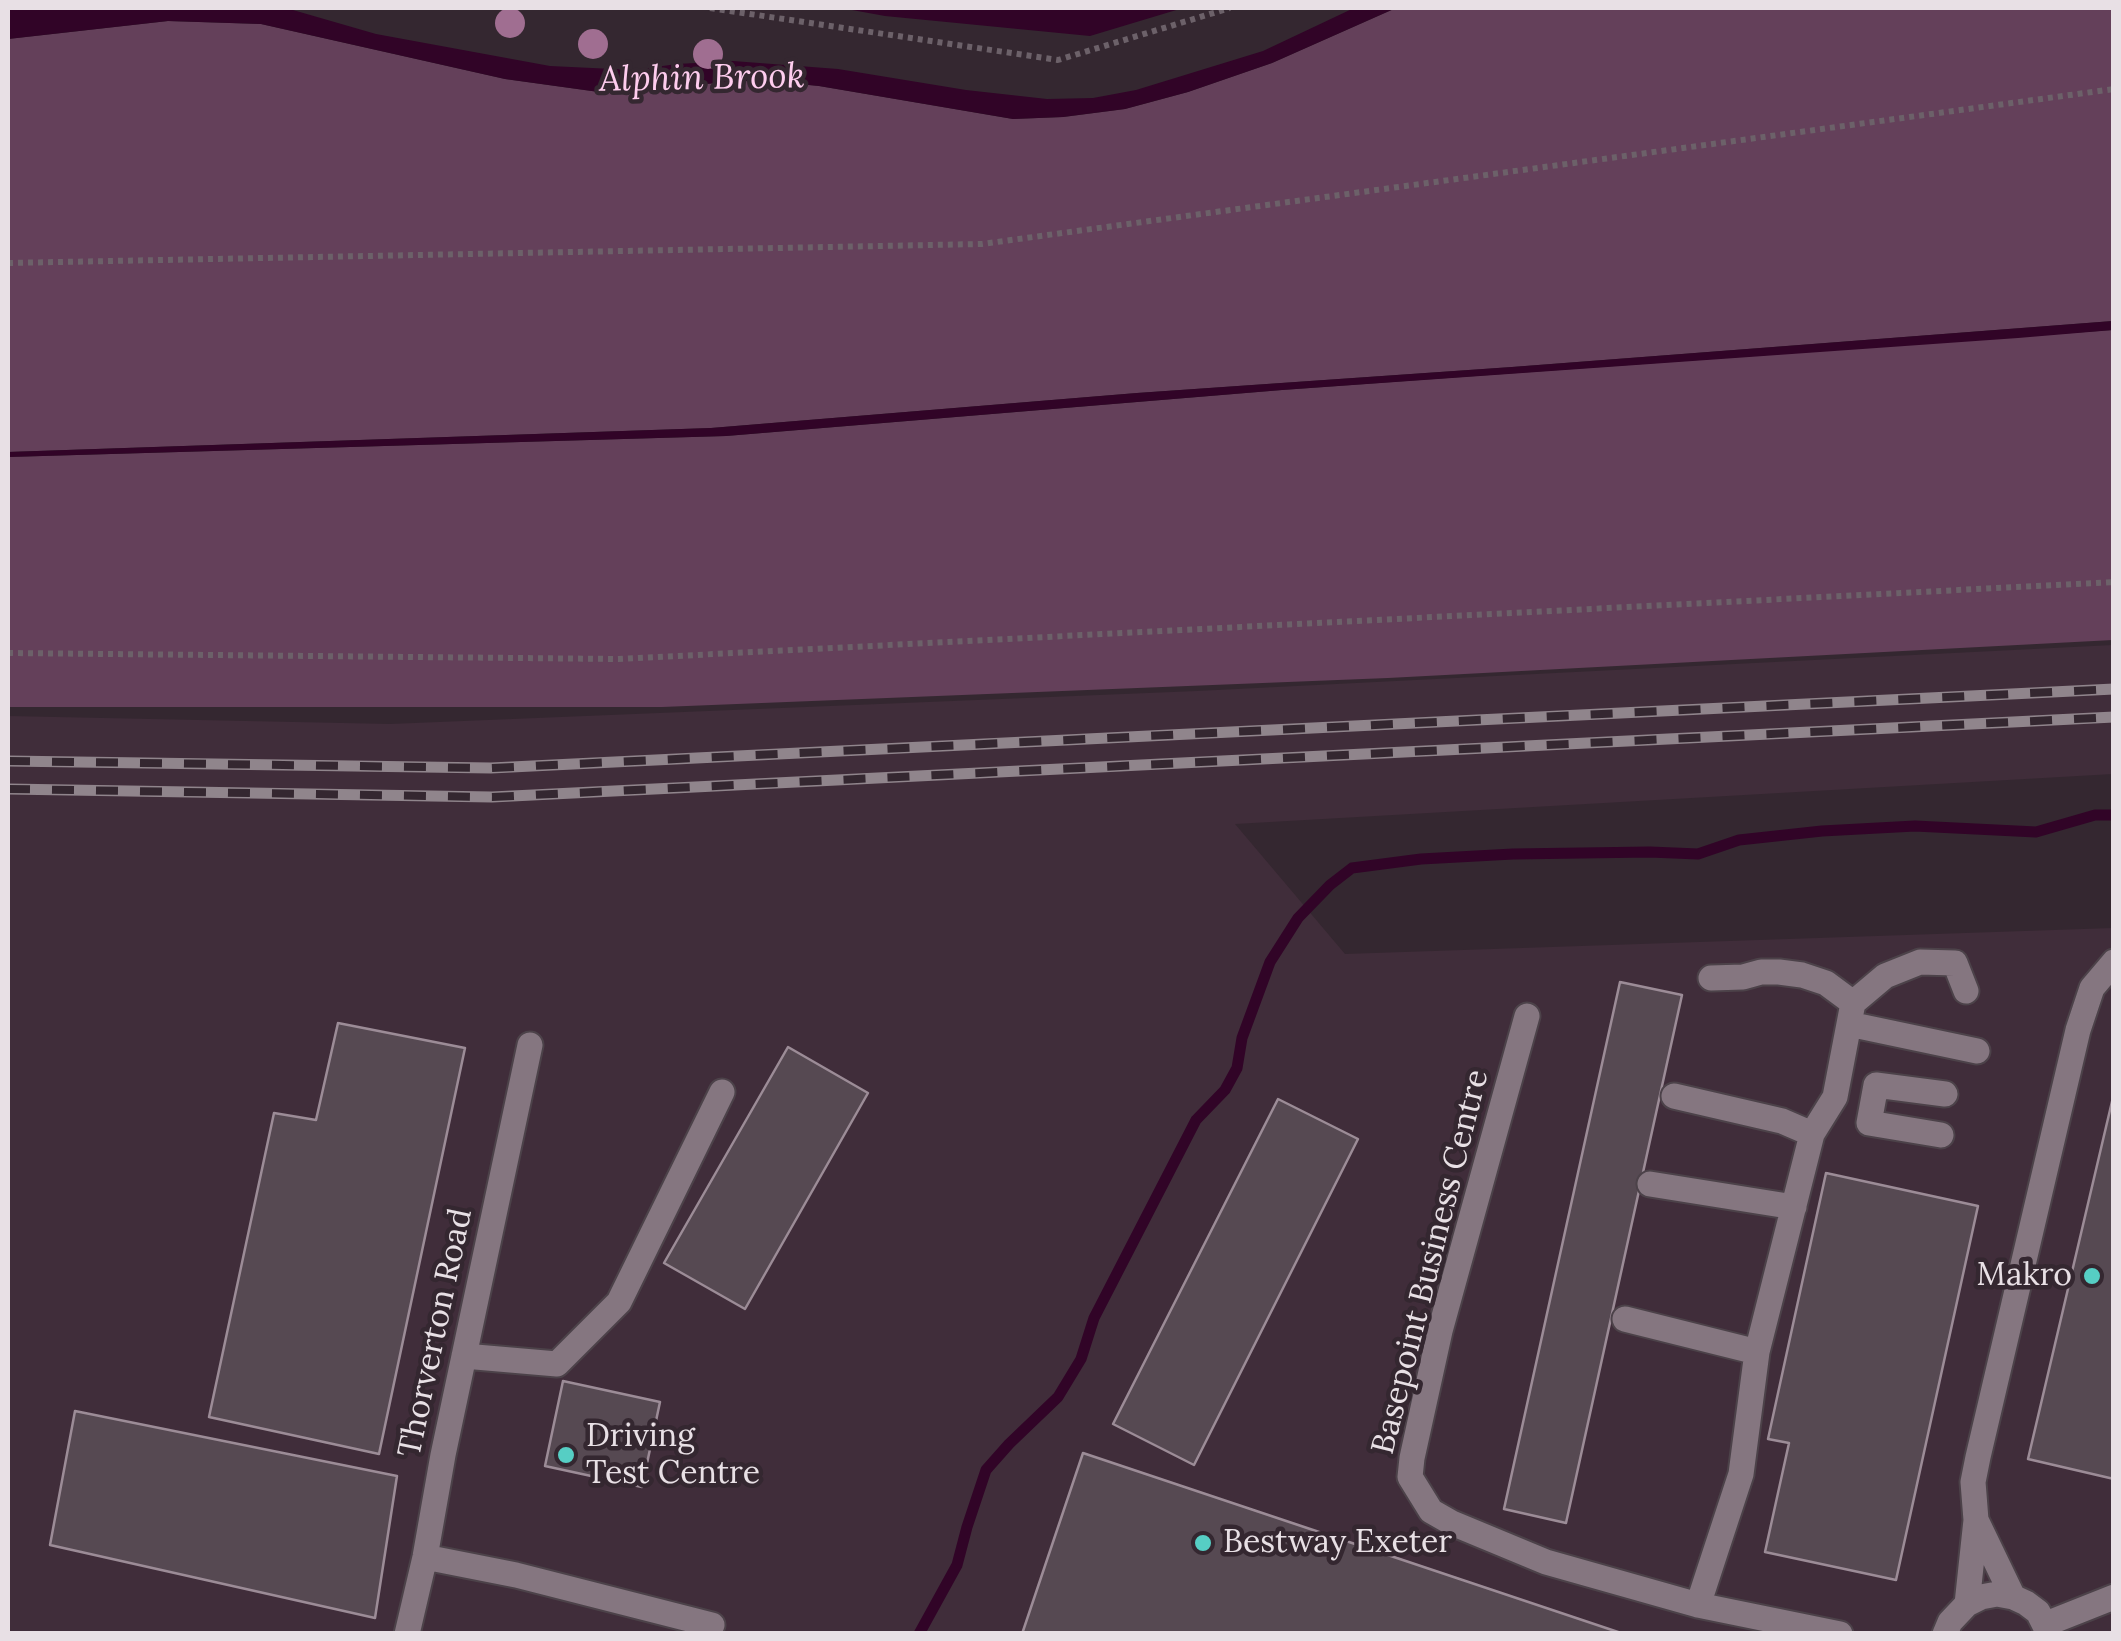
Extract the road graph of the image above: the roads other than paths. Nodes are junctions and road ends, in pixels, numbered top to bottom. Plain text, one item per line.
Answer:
1 (2114, 962) edge
2 (1711, 978) dead end
3 (1966, 991) dead end
4 (1851, 1013) junction
5 (1527, 1016) dead end
6 (530, 1045) dead end
7 (1977, 1050) dead end
8 (722, 1092) dead end
9 (1945, 1094) dead end
10 (1674, 1096) dead end
11 (1835, 1097) junction
12 (1872, 1104) junction
13 (1812, 1134) junction
14 (1941, 1135) dead end
15 (1650, 1184) dead end
16 (1794, 1207) junction
17 (1625, 1320) dead end
18 (1757, 1352) junction
19 (464, 1356) junction
20 (1976, 1520) junction
21 (425, 1557) junction
22 (2013, 1597) junction
23 (2114, 1598) edge
24 (1698, 1605) junction
25 (1948, 1623) edge
26 (712, 1625) dead end
27 (2048, 1629) edge
28 (407, 1634) edge
29 (1840, 1634) edge

1 - 20 street
2 - 4 street
3 - 4 street
4 - 7 street
4 - 11 street
5 - 24 street, Basepoint Business Centre
6 - 19 street, Thorverton Road
8 - 19 street
9 - 12 street
10 - 13 street
11 - 12 street
11 - 13 street
12 - 14 street
13 - 16 street
15 - 16 street
16 - 18 street
17 - 18 street
18 - 24 street
19 - 21 street, Thorverton Road
20 - 22 street
20 - 25 street
21 - 26 street
21 - 28 street, Thorverton Road
22 - 25 street
22 - 27 street
23 - 27 street
24 - 29 street, Basepoint Business Centre

